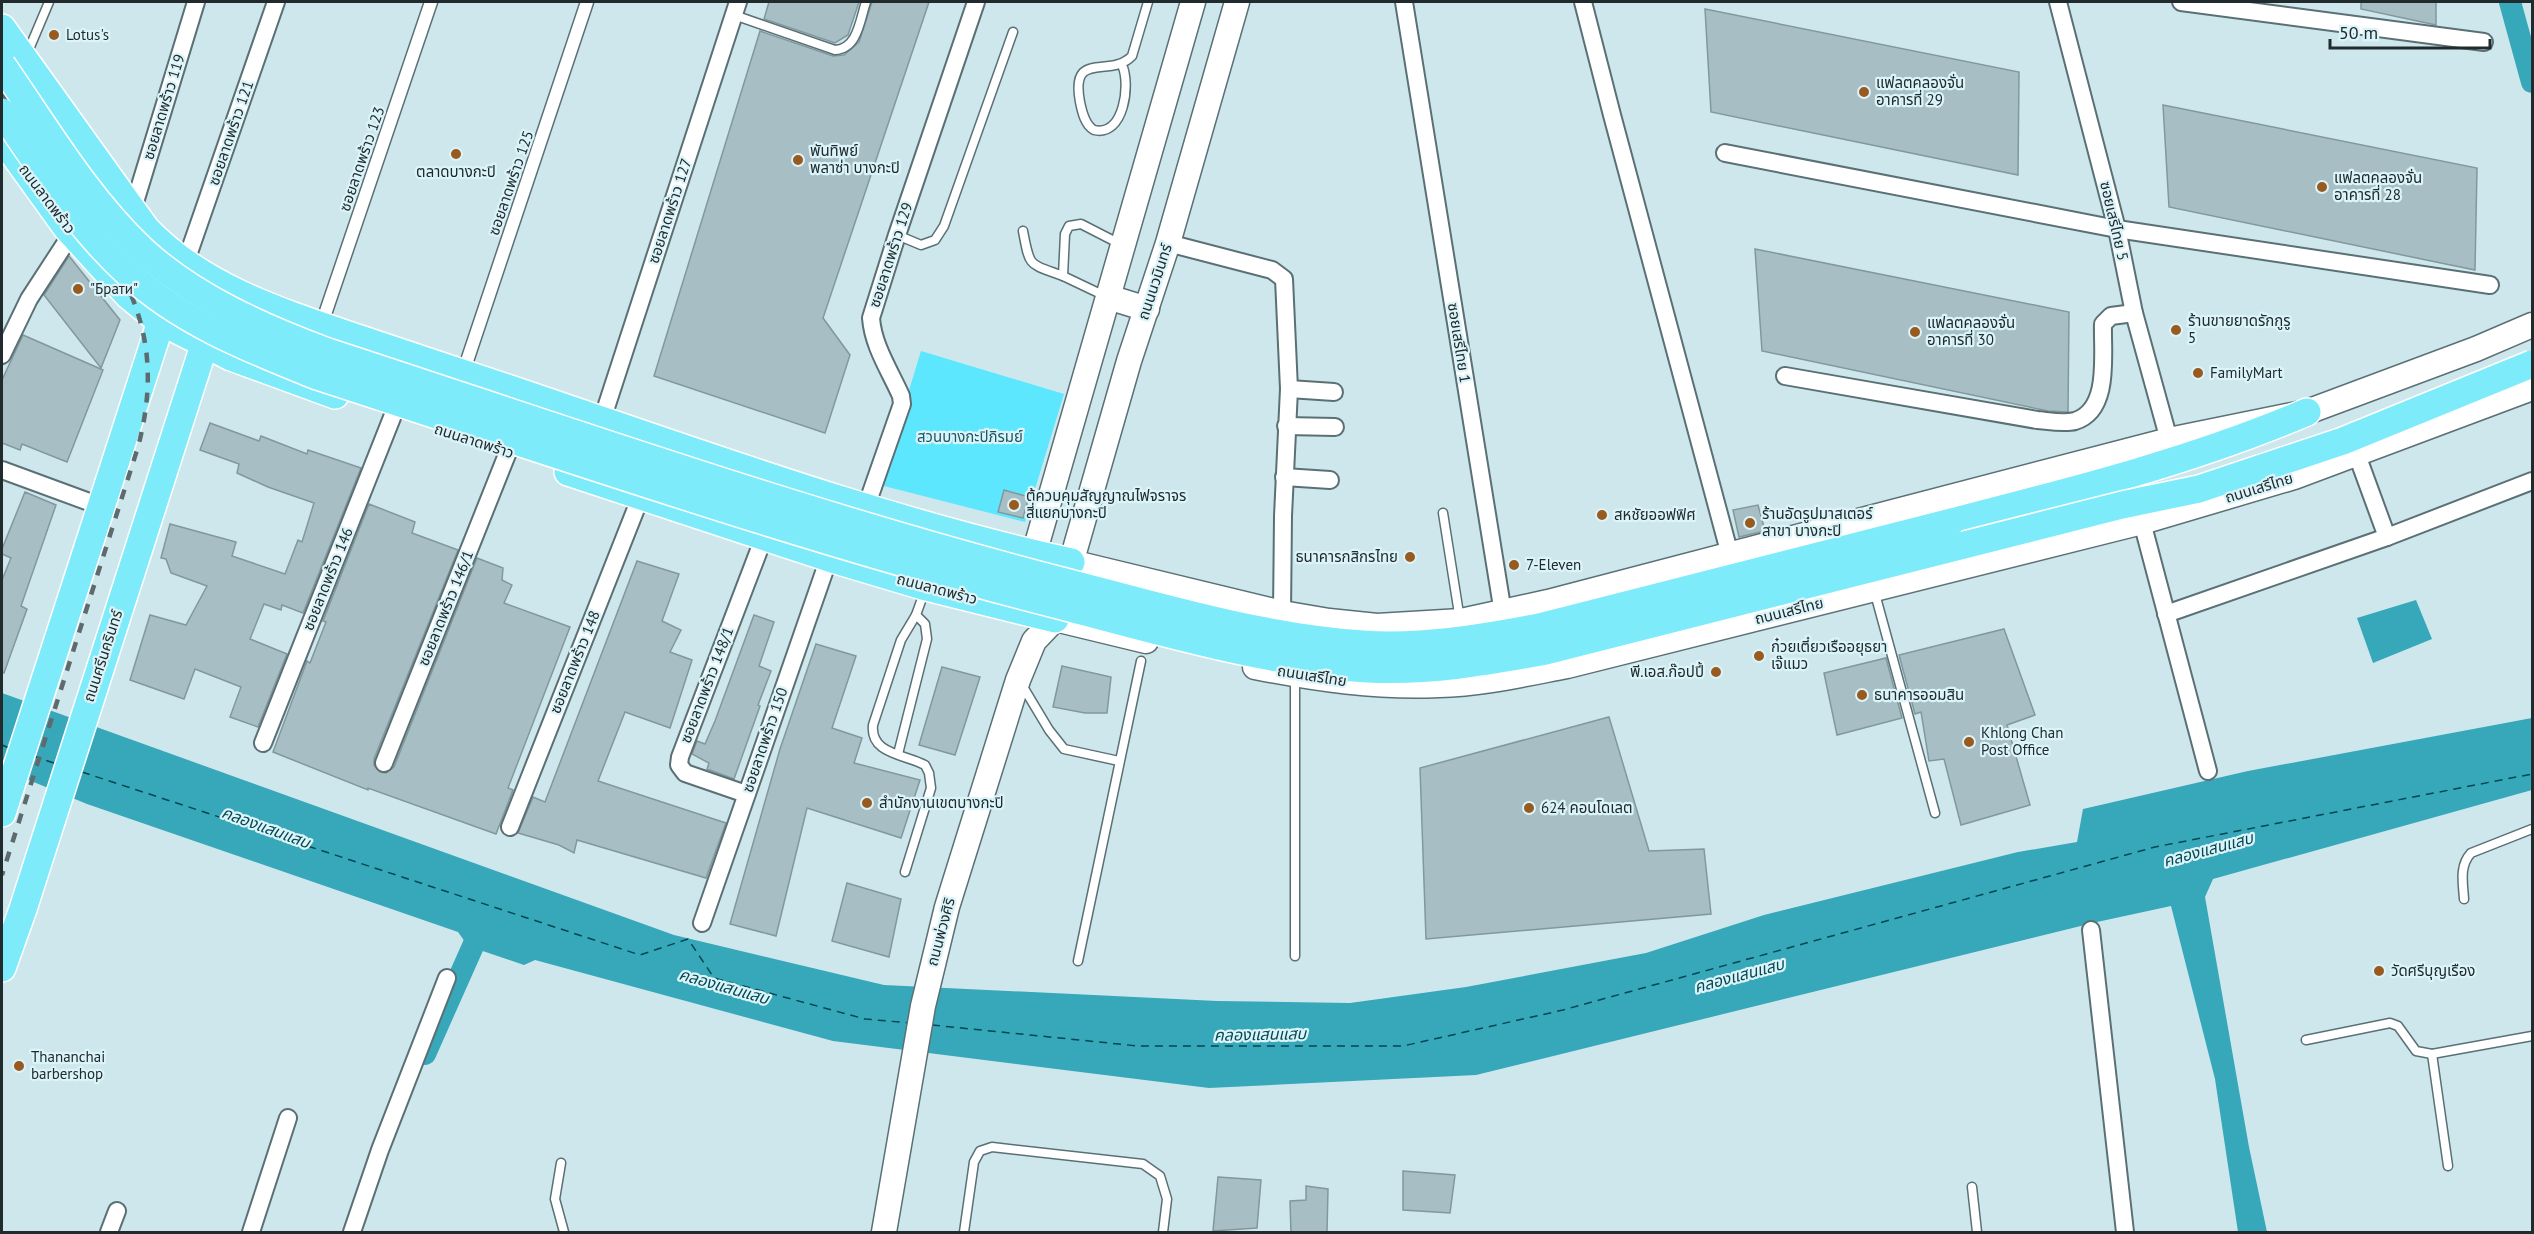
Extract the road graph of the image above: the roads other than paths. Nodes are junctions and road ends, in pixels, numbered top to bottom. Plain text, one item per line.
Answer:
1 (49, 2) edge
2 (196, 2) edge
3 (276, 2) edge
4 (431, 2) edge
5 (587, 2) edge
6 (866, 2) edge
7 (976, 2) edge
8 (1148, 2) edge
9 (1189, 2) edge
10 (1237, 2) edge
11 (1404, 2) edge
12 (1583, 2) edge
13 (2058, 2) edge
14 (2181, 2) edge
15 (736, 8) edge
16 (2, 28) edge
17 (1013, 32) dead end
18 (2484, 42) dead end
19 (13, 63) edge
20 (1122, 65) junction
21 (2, 112) edge
22 (2, 138) edge
23 (1725, 153) dead end
24 (132, 212) junction
25 (2117, 228) junction
26 (1023, 231) dead end
27 (72, 233) junction
28 (897, 235) junction
29 (1168, 243) junction
30 (1124, 246) junction
31 (185, 264) junction
32 (1063, 276) junction
33 (2490, 285) dead end
34 (224, 288) junction
35 (1108, 297) junction
36 (1147, 309) junction
37 (2134, 313) junction
38 (160, 321) junction
39 (2532, 325) edge
40 (321, 326) junction
41 (204, 344) junction
42 (2, 355) edge
43 (2532, 364) edge
44 (463, 373) junction
45 (1785, 376) dead end
46 (2532, 388) edge
47 (1289, 389) junction
48 (1334, 392) dead end
49 (2307, 412) junction
50 (393, 415) junction
51 (602, 420) junction
52 (1286, 426) junction
53 (1335, 427) dead end
54 (2169, 441) junction
55 (508, 452) junction
56 (2357, 455) junction
57 (2, 470) edge
58 (1284, 477) junction
59 (1330, 480) dead end
60 (2532, 481) edge
61 (641, 496) junction
62 (100, 506) junction
63 (866, 507) junction
64 (1443, 513) dead end
65 (2142, 522) junction
66 (765, 537) junction
67 (2387, 537) junction
68 (1034, 554) junction
69 (1730, 555) junction
70 (829, 558) junction
71 (1071, 562) junction
72 (926, 587) junction
73 (1874, 590) junction
74 (1028, 612) junction
75 (1282, 613) junction
76 (1503, 613) junction
77 (2166, 614) junction
78 (916, 615) junction
79 (1055, 620) junction
80 (1461, 621) junction
81 (1034, 641) junction
82 (1141, 661) dead end
83 (1295, 675) junction
84 (1018, 680) junction
85 (263, 743) dead end
86 (898, 754) junction
87 (1119, 761) junction
88 (384, 763) dead end
89 (2208, 771) dead end
90 (746, 794) junction
91 (2, 813) edge
92 (1935, 813) dead end
93 (510, 827) dead end
94 (2532, 829) edge
95 (905, 872) dead end
96 (2464, 899) dead end
97 (702, 923) dead end
98 (2091, 930) dead end
99 (1295, 956) dead end
100 (1078, 961) dead end
101 (2, 968) edge
102 (447, 978) dead end
103 (2532, 1036) edge
104 (2306, 1040) dead end
105 (2432, 1054) junction
106 (288, 1118) dead end
107 (561, 1162) dead end
108 (2448, 1166) dead end
109 (1972, 1187) dead end
110 (117, 1210) dead end
111 (109, 1233) edge
112 (251, 1233) edge
113 (352, 1233) edge
114 (564, 1233) edge
115 (885, 1233) edge
116 (964, 1233) edge
117 (1163, 1233) edge
118 (1977, 1233) edge
119 (2125, 1233) edge

1 - 19 lane
2 - 24 street, ซอยลาดพร้าว 119
3 - 31 street, ซอยลาดพร้าว 121
4 - 40 street, ซอยลาดพร้าว 123
5 - 44 street, ซอยลาดพร้าว 125
6 - 15 lane
7 - 28 street, ซอยลาดพร้าว 129
8 - 20 lane
9 - 30 main road
10 - 29 main road, ถนนนวมินทร์
11 - 76 street, ซอยเสรีไทย 1
12 - 69 street
13 - 25 street, ซอยเสรีไทย 5
14 - 18 street
15 - 51 street, ซอยลาดพร้าว 127
16 - 19 main road
17 - 28 lane
19 - 24 main road
19 - 49 main road, bridge
20 - 20 lane
21 - 43 main road, bridge
22 - 27 main road, ถนนลาดพร้าว
23 - 25 street
24 - 31 main road
25 - 33 street
25 - 37 street, ซอยเสรีไทย 5
26 - 32 lane
27 - 38 main road, ถนนลาดพร้าว
27 - 42 street
28 - 63 street, ซอยลาดพร้าว 129
29 - 36 main road, ถนนนวมินทร์
29 - 47 street
30 - 32 lane
30 - 35 main road
31 - 34 main road
31 - 38 main road
32 - 35 lane
34 - 40 main road
34 - 41 main road, ถนนศรีนครินทร์
35 - 36 main road
35 - 68 main road
36 - 71 main road, ถนนนวมินทร์
37 - 45 street
37 - 54 street, ซอยเสรีไทย 5
38 - 41 main road, ถนนลาดพร้าว
38 - 62 main road
39 - 49 main road
40 - 44 main road
41 - 50 main road, ถนนลาดพร้าว
41 - 101 main road, ถนนศรีนครินทร์
44 - 51 main road
46 - 56 main road, ถนนเสรีไทย
47 - 48 street
47 - 52 street
49 - 54 main road
50 - 55 main road, ถนนลาดพร้าว
50 - 85 street, ซอยลาดพร้าว 146
51 - 63 main road
52 - 53 street
52 - 58 street
54 - 69 main road
55 - 61 main road, ถนนลาดพร้าว
55 - 88 street, ซอยลาดพร้าว 146/1
56 - 65 main road, ถนนเสรีไทย
56 - 67 street
57 - 62 street
58 - 59 street
58 - 75 street
60 - 67 street
61 - 66 main road, ถนนลาดพร้าว
61 - 93 street, ซอยลาดพร้าว 148
62 - 91 main road
63 - 68 main road
64 - 80 lane
65 - 73 main road, ถนนเสรีไทย
65 - 77 street
66 - 70 main road, ถนนลาดพร้าว
66 - 90 street, ซอยลาดพร้าว 148/1
67 - 77 street
68 - 71 main road
68 - 74 main road
69 - 76 main road
70 - 72 main road, ถนนลาดพร้าว
70 - 90 street, ซอยลาดพร้าว 150
71 - 75 main road
71 - 79 main road, ถนนพ่วงศิริ
72 - 74 main road, ถนนลาดพร้าว
72 - 78 lane
73 - 83 main road, ถนนเสรีไทย
73 - 92 lane
74 - 79 main road, ถนนเสรีไทย
74 - 81 main road
75 - 80 main road
76 - 80 main road
77 - 89 street
78 - 86 lane
78 - 86 lane
79 - 81 main road, ถนนพ่วงศิริ
79 - 83 main road, ถนนเสรีไทย
81 - 84 main road, ถนนพ่วงศิริ
82 - 87 lane
83 - 99 lane
84 - 87 lane
84 - 115 main road, ถนนพ่วงศิริ
86 - 95 lane
87 - 100 lane
90 - 97 street, ซอยลาดพร้าว 150
94 - 96 lane
98 - 119 street
102 - 113 street
103 - 105 lane
104 - 105 lane
105 - 108 lane
106 - 112 street
107 - 114 lane
109 - 118 lane
110 - 111 street
116 - 117 lane

